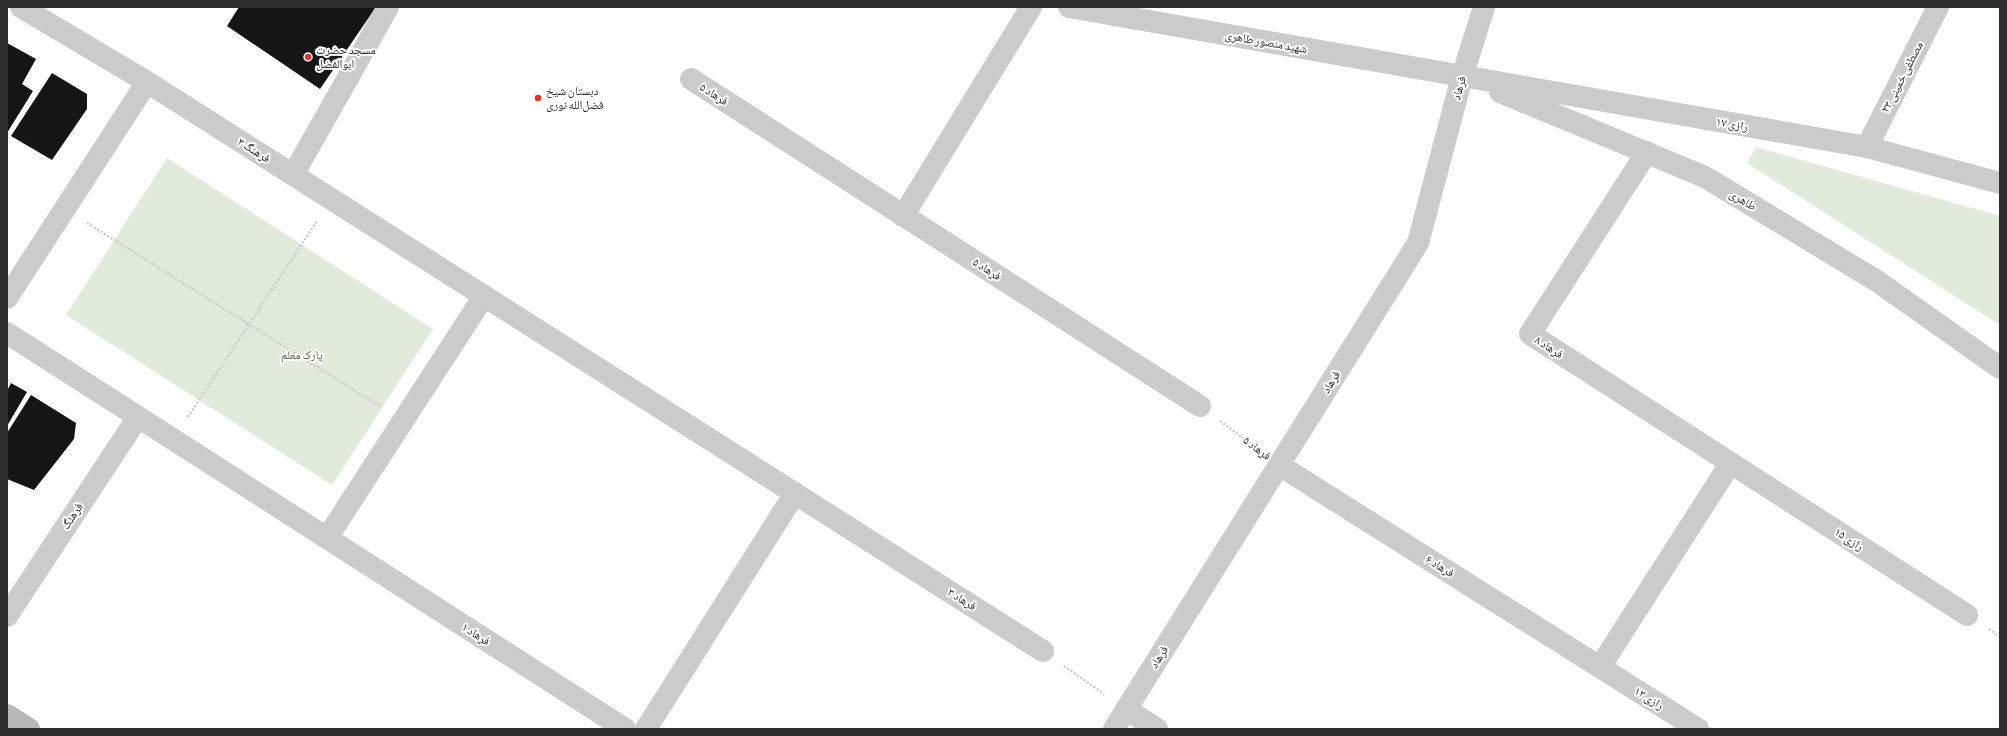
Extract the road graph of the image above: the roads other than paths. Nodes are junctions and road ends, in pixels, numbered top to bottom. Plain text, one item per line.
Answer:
1 (21, 7) edge
2 (388, 7) edge
3 (1031, 7) edge
4 (1069, 7) edge
5 (1484, 7) edge
6 (1938, 7) edge
7 (1462, 76) junction
8 (691, 79) dead end
9 (147, 82) junction
10 (1867, 147) junction
11 (1647, 152) junction
12 (294, 175) junction
13 (2000, 183) edge
14 (903, 216) junction
15 (484, 296) junction
16 (7, 298) edge
17 (7, 333) edge
18 (2000, 368) edge
19 (1200, 406) road end
20 (138, 417) junction
21 (1730, 464) junction
22 (1279, 465) junction
23 (795, 493) junction
24 (327, 538) junction
25 (1967, 615) dead end
26 (7, 616) edge
27 (1043, 651) road end
28 (1600, 667) junction
29 (1126, 709) junction
30 (7, 715) edge
31 (29, 729) edge
32 (625, 729) edge
33 (646, 729) edge
34 (1114, 729) edge
35 (1157, 729) edge
36 (1698, 729) edge

1 - 9 street, فرهنگ ۳
2 - 12 street
3 - 14 street
4 - 7 street, شهید منصور طاهری
5 - 7 street, فرهاد
6 - 10 street, مصطفی خمینی ۲۳
7 - 10 street, رازی ۱۷
7 - 11 street, طاهری
7 - 22 street, فرهاد
8 - 14 street, فرهاد ۵
9 - 12 street, فرهنگ ۳
9 - 16 street
10 - 13 street, رازی ۱۷
11 - 18 street, طاهری
11 - 21 street, فرهاد ۸
12 - 15 street, فرهنگ ۳
14 - 19 street, فرهاد ۵
15 - 23 street, فرهاد ۳
15 - 24 street
17 - 20 street, فرهاد ۱
20 - 24 street, فرهاد ۱
20 - 26 street, فرهنگ
21 - 25 street, رازی ۱۵
21 - 28 street
22 - 28 street, فرهاد ۶
22 - 29 street, فرهاد
23 - 27 street, فرهاد ۳
23 - 33 street
24 - 32 street, فرهاد ۱
28 - 36 street, رازی ۱۳
29 - 34 street, فرهاد
29 - 35 street
30 - 31 main road

